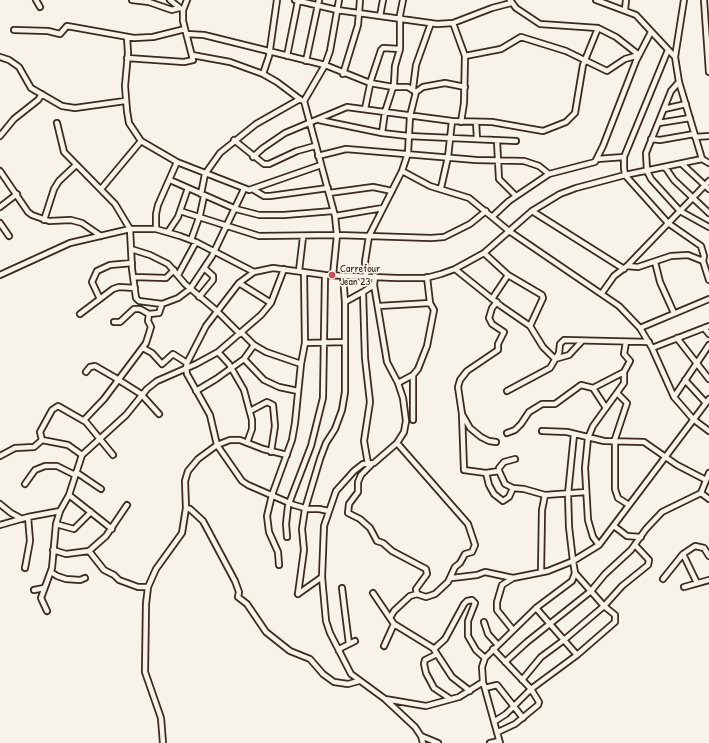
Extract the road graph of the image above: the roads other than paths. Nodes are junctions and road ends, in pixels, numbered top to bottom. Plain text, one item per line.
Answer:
1 (36, 0) edge
2 (132, 0) edge
3 (170, 0) edge
4 (187, 0) edge
5 (277, 0) edge
6 (296, 0) edge
7 (339, 0) edge
8 (360, 0) edge
9 (382, 0) edge
10 (403, 0) edge
11 (596, 0) edge
12 (626, 0) edge
13 (684, 0) edge
14 (704, 0) edge
15 (510, 2) edge
16 (318, 3) edge
17 (40, 7) dead end
18 (181, 9) junction
19 (337, 10) junction
20 (625, 10) junction
21 (358, 13) junction
22 (380, 16) junction
23 (400, 19) junction
24 (431, 23) junction
25 (453, 23) junction
26 (598, 28) junction
27 (14, 30) dead end
28 (186, 32) junction
29 (651, 32) junction
30 (127, 38) junction
31 (400, 49) junction
32 (668, 50) junction
33 (270, 52) junction
34 (192, 55) junction
35 (287, 56) junction
36 (466, 56) junction
37 (639, 56) junction
38 (0, 57) edge
39 (676, 57) junction
40 (127, 58) junction
41 (585, 60) junction
42 (306, 61) junction
43 (325, 65) junction
44 (709, 72) edge
45 (263, 74) junction
46 (344, 74) junction
47 (679, 82) junction
48 (370, 83) junction
49 (393, 87) junction
50 (465, 87) junction
51 (414, 90) junction
52 (42, 94) junction
53 (302, 100) junction
54 (126, 101) junction
55 (686, 104) junction
56 (365, 109) junction
57 (664, 109) junction
58 (384, 112) junction
59 (410, 116) junction
60 (690, 118) junction
61 (319, 120) junction
62 (452, 121) junction
63 (461, 122) junction
64 (476, 122) junction
65 (57, 123) dead end
66 (309, 123) junction
67 (659, 123) junction
68 (382, 133) junction
69 (695, 135) junction
70 (0, 136) edge
71 (408, 136) junction
72 (709, 136) edge
73 (450, 139) junction
74 (477, 139) junction
75 (651, 139) junction
76 (234, 140) junction
77 (516, 140) dead end
78 (141, 141) junction
79 (497, 141) junction
80 (315, 146) junction
81 (408, 153) junction
82 (318, 156) junction
83 (253, 157) junction
84 (448, 157) junction
85 (624, 157) junction
86 (597, 159) junction
87 (497, 160) junction
88 (707, 160) edge
89 (178, 162) junction
90 (682, 164) junction
91 (76, 165) junction
92 (321, 165) junction
93 (665, 167) junction
94 (0, 171) edge
95 (402, 171) junction
96 (647, 171) junction
97 (205, 174) junction
98 (549, 174) junction
99 (626, 175) junction
100 (170, 180) junction
101 (709, 181) edge
102 (707, 187) edge
103 (101, 188) junction
104 (188, 188) junction
105 (441, 188) junction
106 (244, 189) junction
107 (254, 190) junction
108 (328, 190) junction
109 (392, 191) junction
110 (17, 194) junction
111 (203, 195) junction
112 (516, 196) junction
113 (692, 198) junction
114 (0, 207) edge
115 (383, 208) junction
116 (236, 209) junction
117 (180, 211) junction
118 (333, 211) junction
119 (486, 211) junction
120 (532, 211) junction
121 (680, 211) junction
122 (709, 213) edge
123 (335, 216) junction
124 (493, 216) junction
125 (199, 217) junction
126 (44, 220) junction
127 (0, 223) edge
128 (668, 223) junction
129 (227, 226) junction
130 (709, 227) edge
131 (130, 229) junction
132 (156, 229) junction
133 (509, 231) junction
134 (168, 232) junction
135 (337, 235) junction
136 (9, 236) dead end
137 (101, 236) junction
138 (369, 236) junction
139 (303, 237) junction
140 (193, 241) junction
141 (131, 248) junction
142 (214, 251) junction
143 (484, 253) junction
144 (655, 262) junction
145 (703, 262) junction
146 (132, 263) junction
147 (625, 267) junction
148 (204, 268) junction
149 (284, 269) junction
150 (455, 269) junction
151 (174, 270) junction
152 (254, 272) junction
153 (301, 272) junction
154 (0, 275) edge
155 (178, 275) junction
156 (326, 275) junction
157 (333, 275) junction
158 (508, 275) junction
159 (343, 276) junction
160 (366, 276) junction
161 (375, 276) junction
162 (134, 277) junction
163 (427, 277) junction
164 (709, 280) edge
165 (239, 283) junction
166 (374, 285) junction
167 (135, 288) junction
168 (190, 289) junction
169 (363, 292) junction
170 (602, 293) junction
171 (199, 297) junction
172 (100, 299) junction
173 (492, 299) junction
174 (709, 299) edge
175 (345, 302) junction
176 (497, 302) junction
177 (271, 303) junction
178 (430, 303) junction
179 (162, 304) junction
180 (379, 306) junction
181 (217, 311) junction
182 (674, 313) junction
183 (80, 314) dead end
184 (149, 314) junction
185 (114, 322) dead end
186 (530, 326) junction
187 (707, 327) edge
188 (640, 328) junction
189 (241, 333) junction
190 (709, 334) edge
191 (677, 338) junction
192 (582, 341) junction
193 (345, 342) junction
194 (626, 342) junction
195 (649, 342) junction
196 (305, 343) junction
197 (325, 343) junction
198 (254, 345) junction
199 (709, 345) edge
200 (142, 348) junction
201 (652, 348) junction
202 (218, 352) junction
203 (244, 359) junction
204 (556, 359) junction
205 (696, 363) junction
206 (301, 364) junction
207 (186, 365) junction
208 (232, 368) junction
209 (86, 372) dead end
210 (624, 372) junction
211 (413, 375) junction
212 (709, 379) edge
213 (120, 380) junction
214 (685, 380) junction
215 (398, 382) junction
216 (593, 388) junction
217 (196, 391) junction
218 (298, 391) junction
219 (507, 391) dead end
220 (617, 393) junction
221 (141, 394) junction
222 (674, 397) junction
223 (707, 401) edge
224 (606, 408) junction
225 (250, 411) junction
226 (159, 414) dead end
227 (462, 414) junction
228 (693, 419) junction
229 (84, 420) junction
230 (413, 420) dead end
231 (708, 430) edge
232 (542, 431) dead end
233 (507, 433) dead end
234 (574, 434) junction
235 (100, 438) junction
236 (588, 438) junction
237 (42, 440) junction
238 (615, 441) junction
239 (496, 442) dead end
240 (247, 443) junction
241 (397, 443) junction
242 (217, 444) junction
243 (271, 452) junction
244 (82, 455) junction
245 (113, 455) dead end
246 (287, 455) junction
247 (0, 456) edge
248 (667, 457) junction
249 (515, 459) dead end
250 (374, 463) junction
251 (368, 464) junction
252 (499, 472) junction
253 (486, 473) junction
254 (709, 473) edge
255 (76, 474) junction
256 (706, 480) junction
257 (25, 484) dead end
258 (513, 488) junction
259 (101, 489) dead end
260 (586, 492) junction
261 (701, 493) junction
262 (568, 494) junction
263 (69, 495) junction
264 (272, 495) junction
265 (545, 496) junction
266 (709, 499) edge
267 (289, 503) junction
268 (0, 504) edge
269 (127, 505) dead end
270 (629, 505) junction
271 (186, 508) junction
272 (305, 509) junction
273 (60, 511) junction
274 (329, 511) junction
275 (91, 512) junction
276 (28, 517) junction
277 (22, 518) junction
278 (56, 524) junction
279 (0, 525) edge
280 (614, 526) junction
281 (112, 529) junction
282 (641, 536) junction
283 (287, 537) dead end
284 (599, 545) junction
285 (635, 546) junction
286 (53, 550) junction
287 (89, 550) junction
288 (683, 554) junction
289 (709, 556) edge
290 (573, 561) junction
291 (279, 565) dead end
292 (24, 568) dead end
293 (51, 572) junction
294 (541, 572) junction
295 (575, 573) junction
296 (322, 577) junction
297 (85, 578) dead end
298 (452, 578) junction
299 (513, 578) junction
300 (663, 579) dead end
301 (709, 580) edge
302 (698, 584) junction
303 (148, 587) junction
304 (684, 587) dead end
305 (44, 588) junction
306 (342, 588) dead end
307 (34, 590) dead end
308 (591, 591) junction
309 (373, 593) dead end
310 (417, 594) junction
311 (604, 606) junction
312 (536, 608) junction
313 (47, 611) dead end
314 (390, 618) junction
315 (484, 622) dead end
316 (394, 624) junction
317 (550, 625) junction
318 (513, 630) junction
319 (564, 640) junction
320 (355, 641) dead end
321 (349, 644) junction
322 (497, 644) junction
323 (384, 646) dead end
324 (493, 649) junction
325 (434, 650) junction
326 (339, 651) junction
327 (437, 654) junction
328 (577, 655) junction
329 (485, 658) junction
330 (505, 662) junction
331 (522, 680) junction
332 (359, 681) junction
333 (483, 682) junction
334 (485, 688) junction
335 (531, 689) junction
336 (470, 691) junction
337 (449, 698) junction
338 (385, 699) junction
339 (513, 706) junction
340 (523, 718) junction
341 (495, 721) junction
342 (498, 732) junction
343 (421, 736) junction
344 (500, 742) edge
345 (163, 743) edge
346 (423, 743) edge
347 (438, 743) edge
348 (490, 743) edge

1 - 17 street
2 - 18 street
3 - 18 street
4 - 18 street
5 - 33 street
6 - 16 street
6 - 35 street
7 - 19 street
8 - 21 street
9 - 22 street
10 - 23 street
11 - 20 street
12 - 20 street
13 - 39 street
14 - 44 street
15 - 25 street
15 - 26 street
16 - 19 street
16 - 42 street
18 - 28 street
19 - 21 street
19 - 43 street
20 - 29 street
21 - 22 street
21 - 46 street
22 - 23 street
23 - 24 street
23 - 31 street
24 - 25 street
24 - 51 street
25 - 36 street
26 - 37 street
26 - 41 street
27 - 30 street
28 - 30 street
28 - 33 street
28 - 34 street
29 - 32 street
29 - 37 street
30 - 40 street
31 - 48 street
31 - 49 street
32 - 39 street
32 - 85 street
33 - 35 street
33 - 45 street
34 - 40 street
34 - 45 street
35 - 42 street
36 - 41 street
36 - 50 street
37 - 41 street
37 - 86 street
38 - 52 street
39 - 47 street
40 - 54 street
41 - 64 street
42 - 43 street
43 - 46 street
43 - 53 street
45 - 53 street
46 - 48 street
47 - 55 street
47 - 57 street
48 - 49 street
48 - 56 street
49 - 51 street
49 - 58 street
50 - 51 street
50 - 63 street
51 - 59 street
52 - 54 street
52 - 70 street
53 - 66 street
53 - 76 street
54 - 78 street
55 - 57 street
55 - 60 street
56 - 58 street
56 - 61 street
57 - 67 street
58 - 59 street
58 - 68 street
59 - 62 street
59 - 71 street
60 - 67 street
60 - 69 street
61 - 66 street
61 - 68 street
62 - 63 street
62 - 73 street
63 - 64 street
64 - 74 street
65 - 91 street
66 - 80 street
66 - 83 street
67 - 75 street
68 - 71 street
69 - 72 street
69 - 75 street
69 - 88 street
71 - 73 street
71 - 81 street
73 - 74 street
73 - 84 street
74 - 79 street
75 - 96 street
76 - 83 street
76 - 97 street
77 - 79 street
78 - 89 street
78 - 103 street
79 - 87 street
80 - 82 street
80 - 83 street
81 - 82 street
81 - 84 street
81 - 95 street
82 - 92 street
84 - 87 street
84 - 105 street
85 - 86 street
85 - 99 street
86 - 98 street
87 - 98 street
87 - 112 street
88 - 90 street
89 - 97 street
89 - 100 street
90 - 93 street
90 - 102 street
91 - 103 street
91 - 126 street
92 - 107 street
92 - 108 street
93 - 96 street
93 - 113 street
94 - 110 street
95 - 105 street
95 - 109 street
96 - 99 street
96 - 121 street
97 - 106 street
97 - 111 street
98 - 112 street
99 - 120 street
99 - 128 street
100 - 104 street
100 - 132 street
101 - 102 street
102 - 113 street
103 - 131 street
104 - 111 street
104 - 117 street
105 - 119 street
106 - 107 street
106 - 116 street
107 - 108 street
108 - 109 street
108 - 118 street
109 - 115 street
110 - 114 street
110 - 126 street
111 - 116 street
111 - 125 street
112 - 124 street
113 - 121 street
113 - 122 street
115 - 123 street
115 - 138 street
116 - 118 street
116 - 129 street
117 - 125 street
117 - 134 street
118 - 123 street
119 - 124 street
119 - 138 street
120 - 133 street
120 - 147 street
121 - 128 street
121 - 130 street
123 - 135 street
124 - 133 street
125 - 129 street
125 - 140 street
126 - 137 street
127 - 136 street
128 - 145 street
128 - 147 street
129 - 139 street
129 - 142 street
131 - 132 street
131 - 137 street
131 - 141 street
132 - 134 street
133 - 143 street
133 - 170 street
134 - 140 street
135 - 138 street
135 - 139 street
135 - 157 street
137 - 154 street
138 - 160 street
139 - 153 street
140 - 142 street
140 - 155 street
141 - 146 street
141 - 151 street
142 - 148 street
142 - 152 street
143 - 150 street
143 - 158 street
144 - 145 street
144 - 147 street
144 - 182 street
145 - 164 street
146 - 162 street
146 - 172 street
147 - 170 street
148 - 168 street
148 - 171 street
149 - 152 street
149 - 153 street
149 - 177 street
150 - 163 street
150 - 173 street
151 - 155 street
151 - 162 street
152 - 165 street
153 - 156 street
153 - 196 street
155 - 168 street
156 - 157 street
156 - 197 street
157 - 159 street
158 - 173 street
158 - 186 street
159 - 160 street
159 - 175 street
160 - 161 street
161 - 163 street
161 - 166 street
162 - 167 street
163 - 178 street
165 - 177 street
165 - 181 street
166 - 169 street
166 - 180 street
167 - 172 street
167 - 179 street
168 - 171 street
168 - 179 street
169 - 175 street
169 - 251 street
170 - 188 street
171 - 181 street
172 - 183 street
173 - 176 street
174 - 182 street
175 - 193 street
176 - 186 street
176 - 227 street
177 - 189 street
178 - 180 street
178 - 211 street
179 - 184 street
180 - 215 street
181 - 189 street
181 - 207 street
182 - 188 street
184 - 185 street
184 - 200 street
186 - 204 street
187 - 190 street
187 - 191 street
188 - 195 street
189 - 198 street
189 - 202 street
191 - 201 street
191 - 205 street
192 - 194 street
192 - 204 street
192 - 204 street
193 - 197 street
193 - 272 street
194 - 195 street
194 - 210 street
195 - 201 street
196 - 197 street
196 - 206 street
197 - 267 street
198 - 203 street
198 - 206 street
199 - 205 street
200 - 207 street
200 - 213 street
201 - 222 street
202 - 207 street
202 - 208 street
203 - 208 street
203 - 218 street
204 - 219 street
205 - 212 street
205 - 214 street
206 - 218 street
207 - 217 street
207 - 221 street
208 - 217 street
208 - 225 street
209 - 213 street
210 - 216 street
210 - 220 street
211 - 215 street
211 - 230 street
213 - 221 street
213 - 229 street
214 - 222 street
214 - 223 street
215 - 241 street
216 - 224 street
216 - 233 street
217 - 242 street
218 - 246 street
220 - 224 street
220 - 238 street
221 - 226 street
221 - 235 street
222 - 228 street
223 - 228 street
224 - 236 street
225 - 240 street
225 - 243 street
227 - 239 street
227 - 253 street
228 - 231 street
228 - 248 street
229 - 235 street
229 - 237 street
232 - 234 street
234 - 236 street
234 - 262 street
235 - 244 street
235 - 245 street
236 - 238 street
236 - 260 street
237 - 244 street
237 - 247 street
238 - 248 street
238 - 270 street
240 - 242 street
240 - 243 street
241 - 250 street
241 - 298 street
242 - 264 street
242 - 271 street
243 - 246 street
244 - 255 street
246 - 264 street
248 - 256 street
248 - 270 street
249 - 252 street
250 - 251 street
250 - 310 street
251 - 274 street
252 - 253 street
252 - 258 street
253 - 258 street
254 - 256 street
255 - 257 street
255 - 259 street
255 - 263 street
256 - 261 street
258 - 265 street
260 - 262 street
260 - 284 street
261 - 266 street
261 - 282 street
262 - 265 street
262 - 290 street
263 - 273 street
263 - 275 street
264 - 267 street
264 - 291 street
265 - 294 street
267 - 272 street
267 - 283 street
268 - 277 street
269 - 281 street
270 - 280 street
271 - 303 street
271 - 332 street
272 - 274 street
272 - 296 street
273 - 276 street
273 - 278 street
274 - 296 street
275 - 278 street
275 - 281 street
276 - 277 street
276 - 292 street
277 - 279 street
278 - 286 street
280 - 282 street
280 - 284 street
281 - 287 street
282 - 285 street
284 - 290 street
285 - 308 street
285 - 311 street
286 - 287 street
286 - 293 street
287 - 303 street
288 - 289 street
288 - 300 street
288 - 302 street
290 - 294 street
290 - 295 street
293 - 297 street
293 - 305 street
294 - 299 street
295 - 308 street
295 - 312 street
296 - 326 street
298 - 299 street
298 - 310 street
299 - 318 street
301 - 302 street
302 - 304 street
303 - 345 street
305 - 307 street
305 - 313 street
306 - 321 street
308 - 311 street
308 - 317 street
309 - 314 street
310 - 314 street
311 - 319 street
311 - 328 street
312 - 317 street
312 - 318 street
314 - 316 street
315 - 322 street
316 - 323 street
316 - 325 street
317 - 319 street
317 - 330 street
318 - 322 street
319 - 328 street
319 - 331 street
320 - 321 street
321 - 326 street
322 - 324 street
324 - 329 street
324 - 330 street
325 - 327 street
325 - 329 street
326 - 332 street
327 - 336 street
327 - 337 street
328 - 335 street
329 - 333 street
330 - 331 street
331 - 335 street
332 - 338 street
333 - 334 street
333 - 336 street
334 - 339 street
334 - 341 street
335 - 339 street
335 - 340 street
336 - 337 street
337 - 338 street
338 - 343 street
339 - 340 street
339 - 341 street
340 - 342 street
341 - 342 street
342 - 344 street
343 - 346 street
343 - 347 street
344 - 348 street

